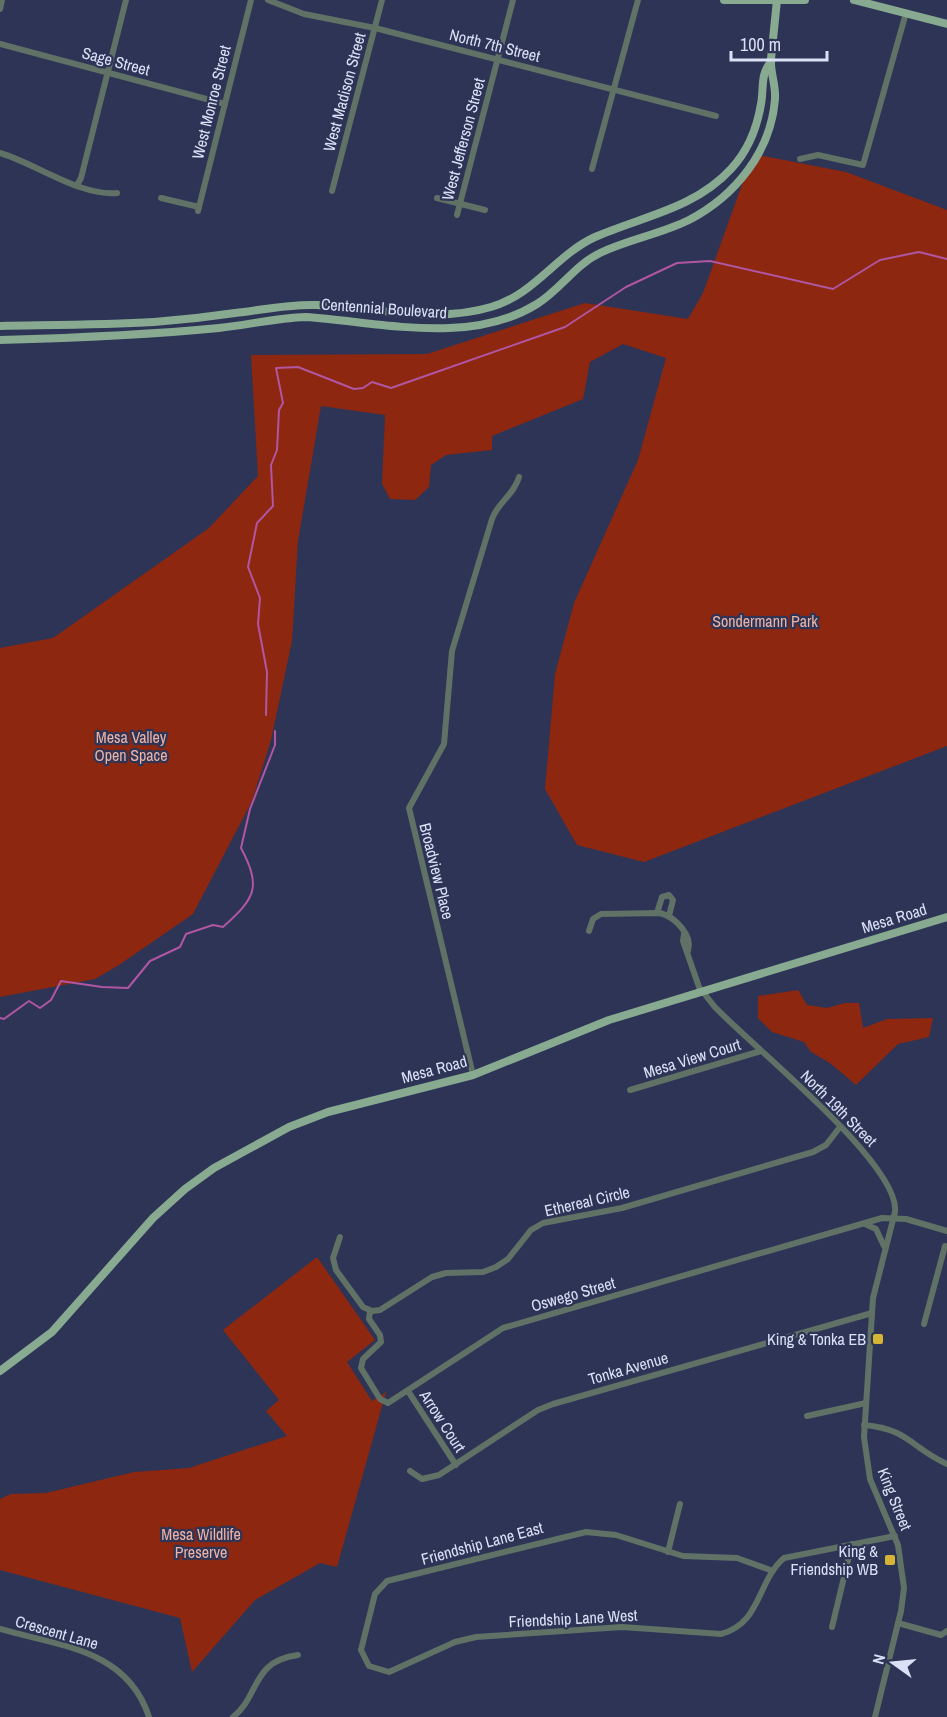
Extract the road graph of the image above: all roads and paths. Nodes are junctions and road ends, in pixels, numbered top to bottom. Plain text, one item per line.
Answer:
1 (2, 0) edge
2 (126, 0) edge
3 (251, 0) edge
4 (268, 0) edge
5 (382, 0) edge
6 (513, 0) edge
7 (638, 0) edge
8 (724, 0) edge
9 (777, 0) edge
10 (805, 0) edge
11 (854, 0) edge
12 (0, 9) edge
13 (906, 13) junction
14 (947, 24) edge
15 (375, 28) junction
16 (0, 44) edge
17 (498, 60) junction
18 (771, 62) junction
19 (107, 73) junction
20 (615, 89) junction
21 (225, 104) junction
22 (716, 116) dead end
23 (0, 153) edge
24 (800, 159) dead end
25 (592, 169) dead end
26 (77, 184) junction
27 (332, 191) dead end
28 (117, 193) dead end
29 (161, 198) dead end
30 (437, 198) dead end
31 (460, 203) junction
32 (486, 210) dead end
33 (457, 215) dead end
34 (0, 326) edge
35 (0, 340) edge
36 (519, 477) dead end
37 (657, 913) junction
38 (669, 916) junction
39 (947, 917) edge
40 (589, 931) dead end
41 (703, 992) junction
42 (761, 1051) junction
43 (473, 1075) junction
44 (630, 1090) dead end
45 (840, 1128) junction
46 (893, 1218) junction
47 (864, 1224) junction
48 (947, 1231) edge
49 (340, 1237) dead end
50 (945, 1246) dead end
51 (884, 1247) junction
52 (939, 1269) junction
53 (947, 1271) edge
54 (370, 1311) junction
55 (872, 1313) junction
56 (924, 1324) dead end
57 (0, 1371) edge
58 (408, 1391) junction
59 (866, 1403) junction
60 (807, 1416) dead end
61 (864, 1425) junction
62 (947, 1464) edge
63 (456, 1465) junction
64 (410, 1471) dead end
65 (680, 1504) dead end
66 (896, 1536) junction
67 (852, 1544) junction
68 (668, 1552) junction
69 (773, 1571) junction
70 (898, 1623) junction
71 (832, 1627) dead end
72 (0, 1629) edge
73 (947, 1631) edge
74 (298, 1656) dead end
75 (362, 1663) joint
76 (149, 1717) edge
77 (233, 1717) edge
78 (875, 1717) edge

1 - 12 street
2 - 19 street
3 - 21 street, West Monroe Street
4 - 15 street, North 7th Street
5 - 15 street, West Madison Street
6 - 17 street, West Jefferson Street
7 - 20 street
8 - 9 main road
9 - 10 main road
9 - 18 main road, Centennial Boulevard
11 - 13 main road
13 - 14 main road
13 - 24 street
15 - 17 street, North 7th Street
15 - 27 street, West Madison Street
16 - 19 street, Sage Street
17 - 20 street, North 7th Street
17 - 31 street, West Jefferson Street
18 - 34 main road, Centennial Boulevard
18 - 35 main road, Centennial Boulevard
19 - 21 street, Sage Street
19 - 26 street
20 - 22 street, North 7th Street
20 - 25 street
21 - 29 street, West Monroe Street
23 - 26 street
26 - 28 street
30 - 31 street
31 - 32 street
31 - 33 street, West Jefferson Street
36 - 43 street, Broadview Place
37 - 38 street
37 - 38 street
37 - 40 street
38 - 41 street, North 19th Street
39 - 41 main road, Mesa Road
41 - 42 street, North 19th Street
41 - 43 main road, Mesa Road
42 - 44 street, Mesa View Court
42 - 45 street, North 19th Street
43 - 57 main road, Mesa Road
45 - 46 street, North 19th Street
45 - 54 street, Ethereal Circle
46 - 47 street, Oswego Street
46 - 48 street
46 - 51 street, King Street
47 - 51 street
47 - 58 street, Oswego Street
49 - 54 street
50 - 52 street
51 - 55 street, King Street
52 - 53 street
52 - 56 street
54 - 58 street, Oswego Street
55 - 59 street, King Street
55 - 63 street, Tonka Avenue
58 - 63 street, Arrow Court
59 - 60 street
59 - 61 street, King Street
61 - 62 street
61 - 66 street, King Street
63 - 64 street, Tonka Avenue
65 - 68 street
66 - 67 street, Friendship Lane West
66 - 70 street, King Street
67 - 69 street, Friendship Lane West
67 - 71 street
68 - 69 street, Friendship Lane East
68 - 75 street, Friendship Lane East
69 - 75 street, Friendship Lane West
70 - 73 street
70 - 78 street, King Street
72 - 76 street, Crescent Lane
74 - 77 street

